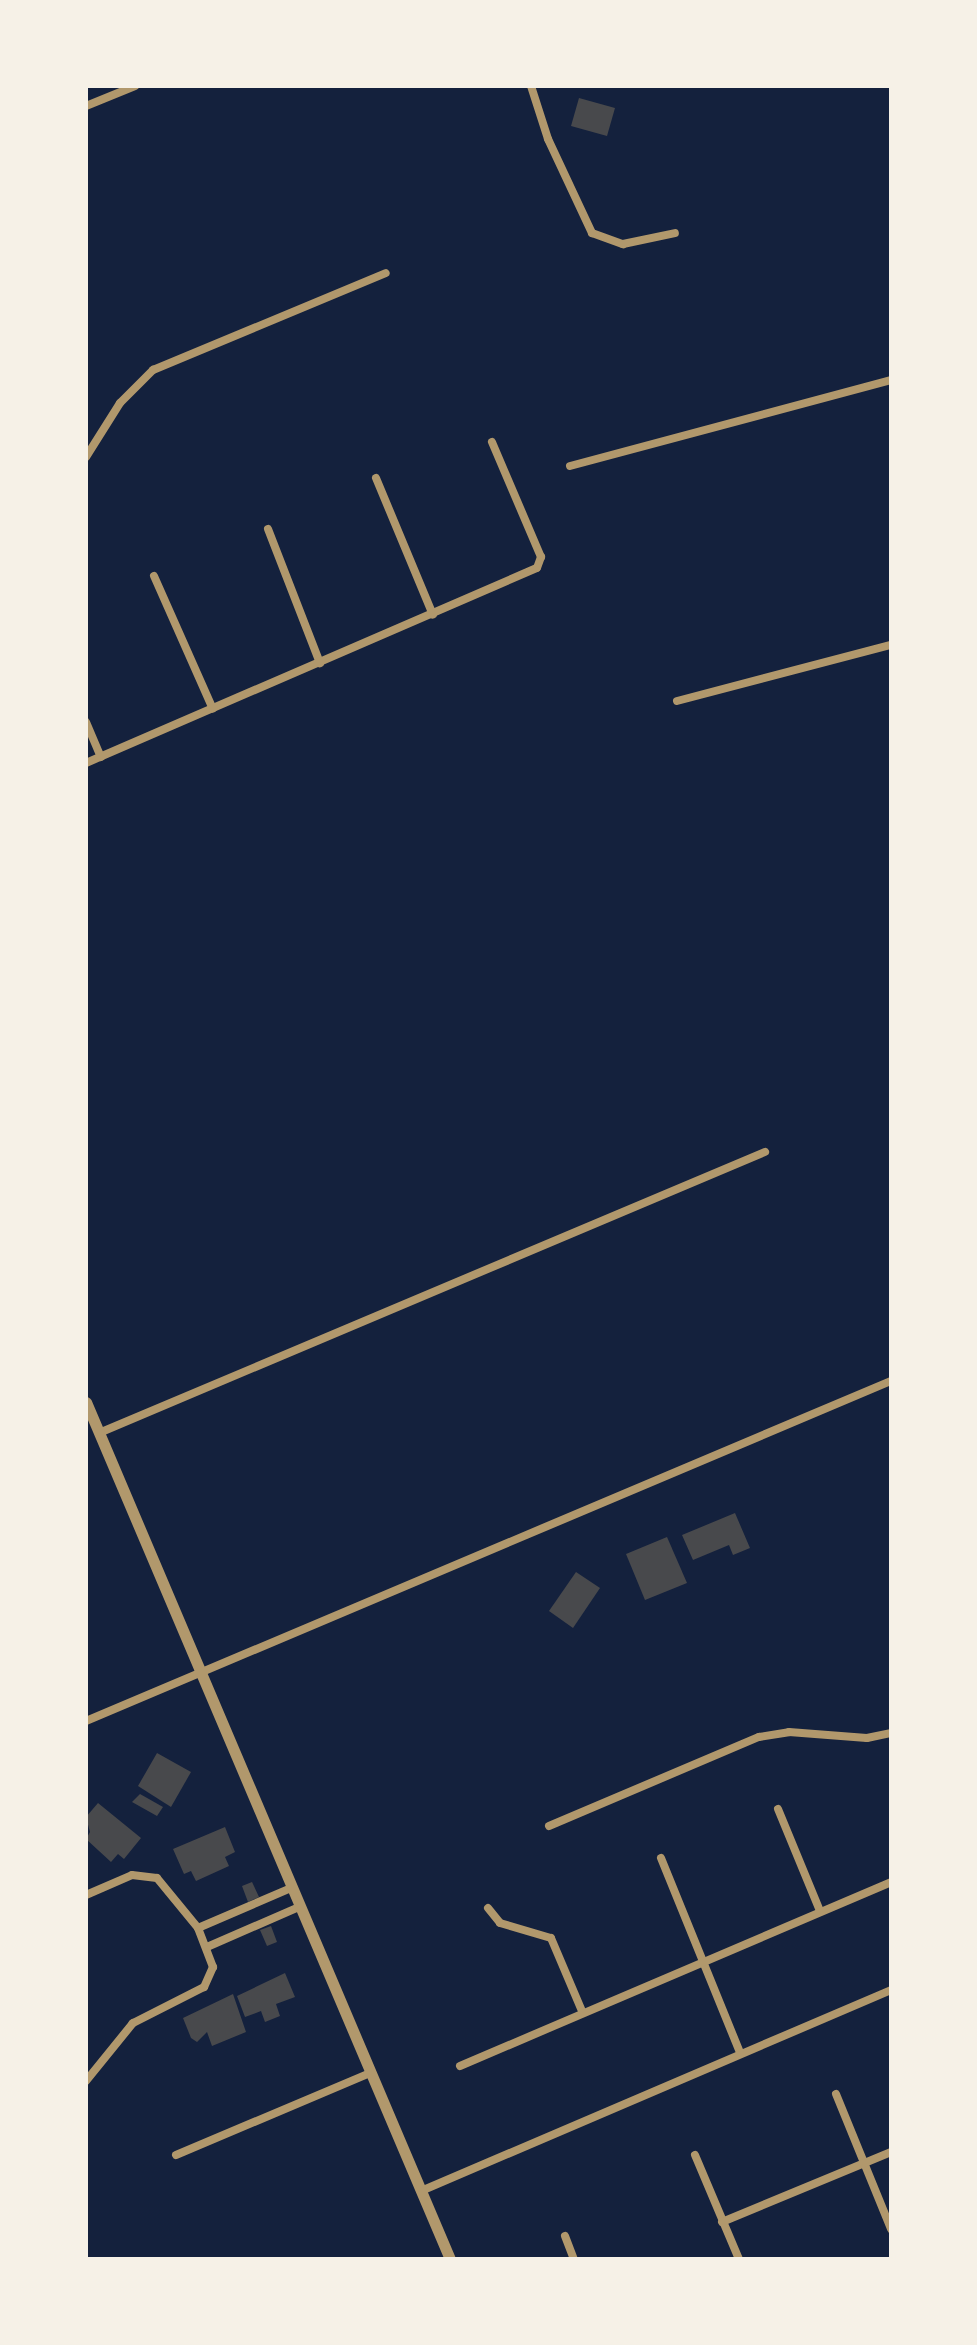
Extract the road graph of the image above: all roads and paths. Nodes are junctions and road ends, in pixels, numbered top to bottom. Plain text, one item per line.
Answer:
1 (135, 86) edge
2 (531, 86) edge
3 (86, 106) edge
4 (675, 233) dead end
5 (386, 273) dead end
6 (891, 380) edge
7 (492, 442) dead end
8 (86, 457) edge
9 (570, 466) dead end
10 (376, 478) dead end
11 (268, 529) dead end
12 (154, 576) dead end
13 (433, 615) junction
14 (891, 645) edge
15 (320, 663) junction
16 (677, 701) dead end
17 (213, 709) junction
18 (86, 722) edge
19 (101, 757) junction
20 (86, 763) edge
21 (765, 1152) dead end
22 (891, 1381) edge
23 (86, 1402) edge
24 (99, 1433) junction
25 (199, 1673) junction
26 (86, 1721) edge
27 (891, 1733) edge
28 (778, 1809) dead end
29 (549, 1826) dead end
30 (661, 1858) dead end
31 (891, 1882) edge
32 (291, 1888) junction
33 (86, 1895) edge
34 (299, 1907) junction
35 (488, 1908) dead end
36 (820, 1911) junction
37 (198, 1928) junction
38 (207, 1947) junction
39 (704, 1961) junction
40 (891, 1990) edge
41 (582, 2011) junction
42 (740, 2053) junction
43 (460, 2066) dead end
44 (370, 2073) junction
45 (86, 2081) edge
46 (836, 2094) dead end
47 (891, 2152) edge
48 (176, 2155) dead end
49 (695, 2155) dead end
50 (864, 2163) junction
51 (421, 2191) junction
52 (722, 2222) junction
53 (891, 2229) edge
54 (565, 2236) dead end
55 (450, 2259) edge
56 (574, 2259) edge
57 (739, 2259) edge

1 - 3 street
2 - 4 street
5 - 8 street
6 - 9 street
7 - 13 street
10 - 13 street
11 - 15 street
12 - 17 street
13 - 15 street
14 - 16 street
15 - 17 street
17 - 19 street
18 - 19 street
19 - 20 street
21 - 24 street
22 - 25 street
23 - 24 street
24 - 25 street
25 - 26 street
25 - 32 street
27 - 29 street
28 - 36 street
30 - 39 street
31 - 36 street
32 - 34 street
32 - 37 street
33 - 37 street
34 - 38 street
34 - 44 street
35 - 41 street
36 - 39 street
37 - 38 street
38 - 45 street
39 - 41 street
39 - 42 street
40 - 42 street
41 - 43 street
42 - 51 street
44 - 48 street
44 - 51 street
46 - 50 street
47 - 50 street
49 - 52 street
50 - 52 street
50 - 53 street
51 - 55 street
52 - 57 street
54 - 56 street

